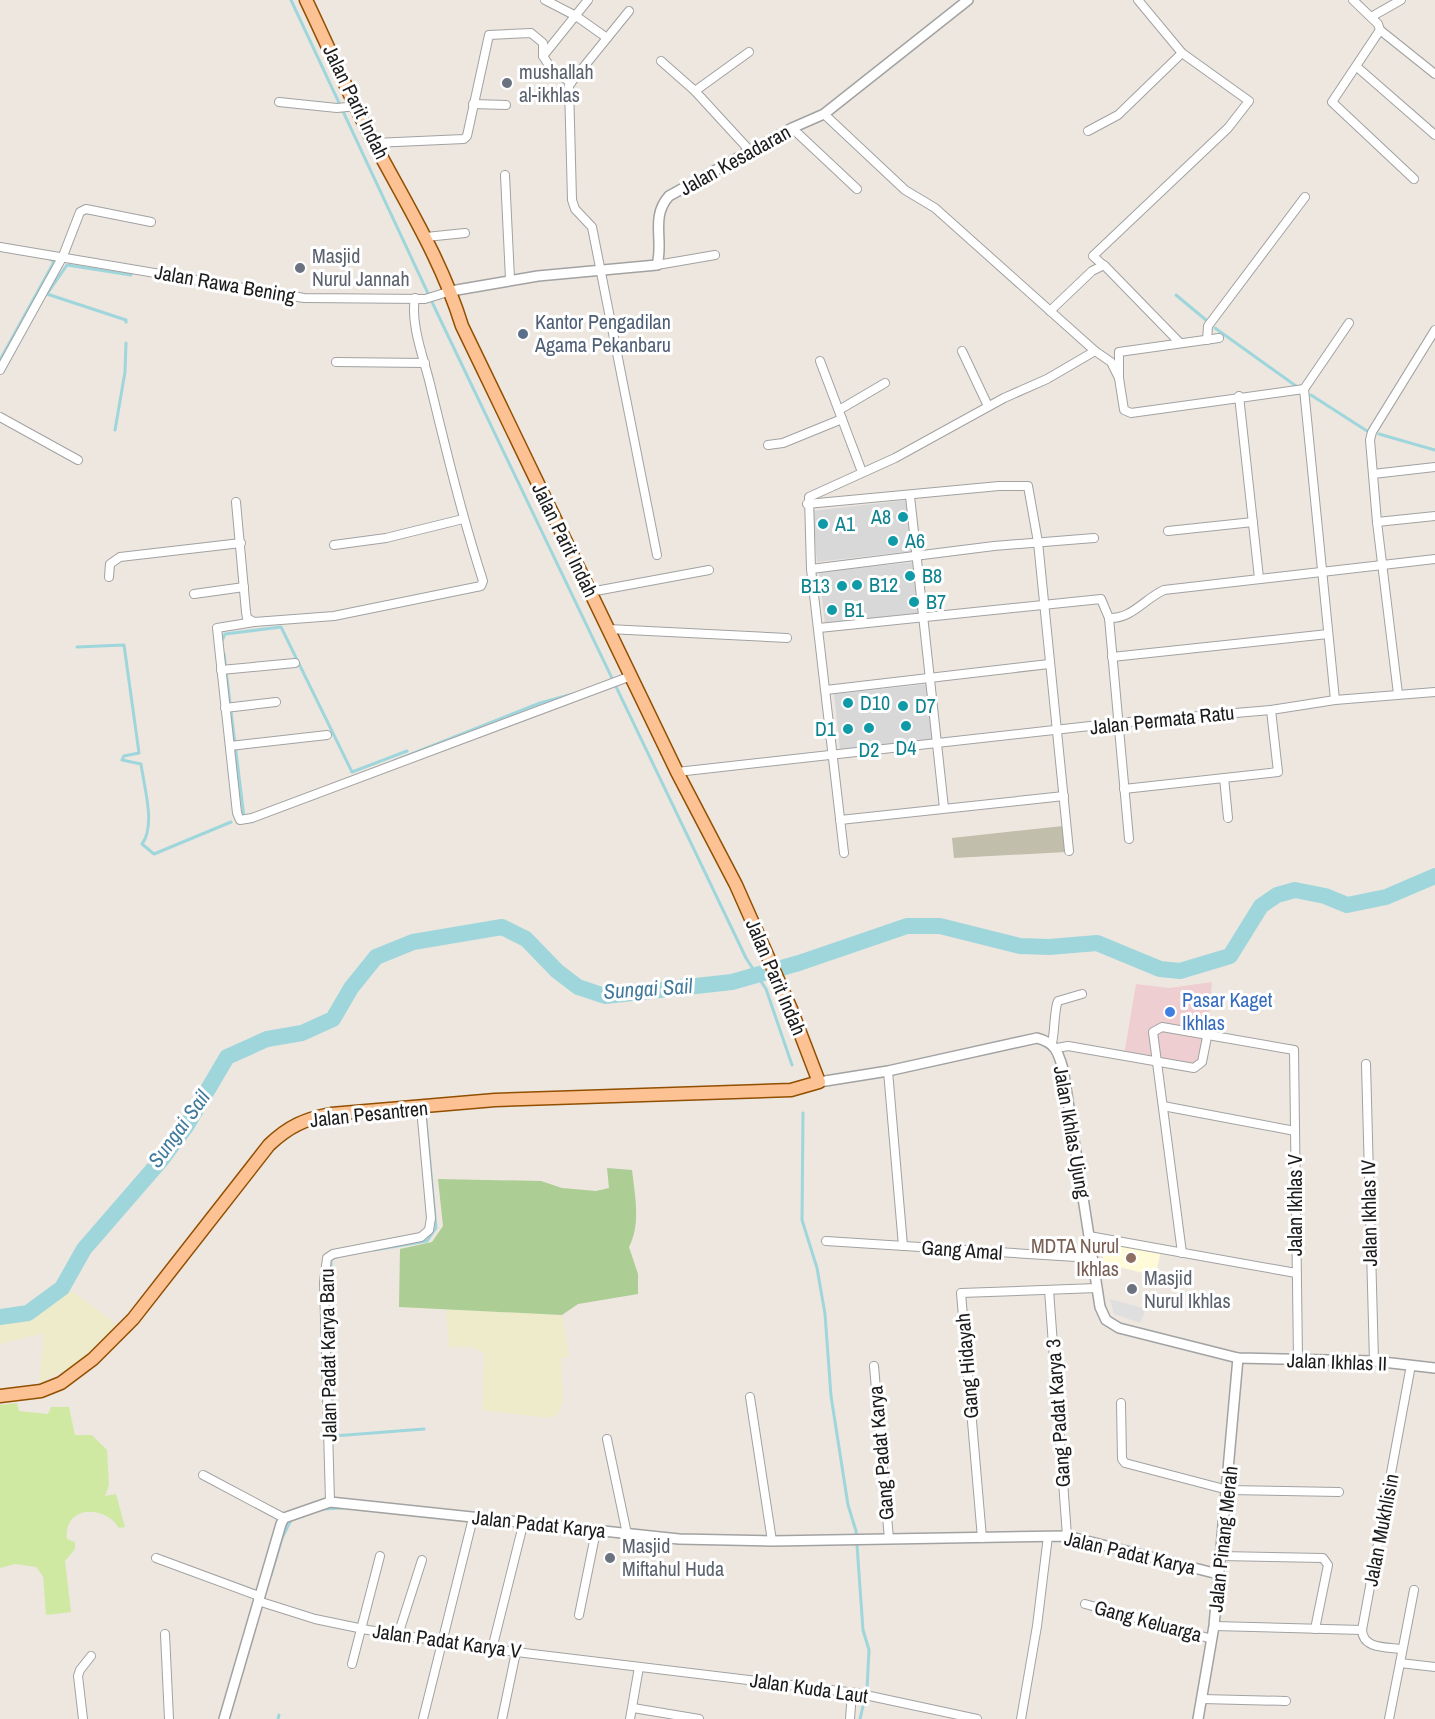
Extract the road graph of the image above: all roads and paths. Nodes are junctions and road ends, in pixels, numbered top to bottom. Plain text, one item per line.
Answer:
1 (306, 0) edge
2 (545, 0) edge
3 (588, 0) edge
4 (969, 0) edge
5 (1138, 0) edge
6 (1353, 0) edge
7 (1401, 0) edge
8 (630, 11) dead end
9 (576, 16) junction
10 (1371, 17) junction
11 (1380, 30) junction
12 (608, 38) junction
13 (749, 52) dead end
14 (1182, 53) junction
15 (543, 56) junction
16 (661, 61) dead end
17 (1357, 67) junction
18 (1435, 74) edge
19 (571, 83) junction
20 (695, 92) junction
21 (279, 102) dead end
22 (473, 104) junction
23 (506, 105) dead end
24 (353, 106) junction
25 (824, 114) junction
26 (792, 128) junction
27 (1088, 131) dead end
28 (1435, 135) edge
29 (374, 143) junction
30 (751, 152) junction
31 (505, 175) dead end
32 (1414, 179) dead end
33 (858, 189) dead end
34 (1305, 197) dead end
35 (151, 222) dead end
36 (465, 233) dead end
37 (426, 237) junction
38 (0, 247) edge
39 (715, 255) dead end
40 (63, 256) junction
41 (657, 265) junction
42 (1103, 265) junction
43 (600, 270) junction
44 (510, 279) junction
45 (451, 291) junction
46 (415, 298) junction
47 (1050, 311) junction
48 (1349, 323) dead end
49 (1435, 330) edge
50 (1219, 338) dead end
51 (1207, 340) junction
52 (1180, 343) junction
53 (962, 351) dead end
54 (1095, 351) junction
55 (820, 361) dead end
56 (336, 362) dead end
57 (424, 363) junction
58 (0, 370) edge
59 (1119, 378) junction
60 (885, 383) dead end
61 (1304, 389) junction
62 (1239, 396) junction
63 (988, 406) junction
64 (838, 410) junction
65 (0, 417) edge
66 (842, 419) junction
67 (768, 445) dead end
68 (78, 460) dead end
69 (1435, 467) edge
70 (862, 472) junction
71 (1373, 474) junction
72 (909, 496) junction
73 (236, 502) dead end
74 (807, 504) junction
75 (1435, 516) edge
76 (463, 519) junction
77 (1253, 522) junction
78 (1377, 522) junction
79 (1168, 531) dead end
80 (1095, 538) dead end
81 (1038, 542) junction
82 (241, 543) junction
83 (334, 545) dead end
84 (657, 555) dead end
85 (917, 556) junction
86 (1435, 559) edge
87 (1382, 565) junction
88 (811, 569) junction
89 (709, 570) dead end
90 (1322, 572) junction
91 (109, 578) dead end
92 (1259, 578) junction
93 (244, 587) junction
94 (590, 592) junction
95 (194, 594) dead end
96 (1043, 605) junction
97 (924, 617) junction
98 (1109, 618) junction
99 (254, 622) junction
100 (819, 628) junction
101 (608, 629) junction
102 (1328, 634) junction
103 (787, 638) dead end
104 (1112, 657) junction
105 (295, 663) dead end
106 (1049, 664) junction
107 (221, 670) junction
108 (626, 677) junction
109 (931, 678) junction
110 (826, 690) junction
111 (1435, 692) edge
112 (1398, 694) junction
113 (1335, 700) junction
114 (276, 702) dead end
115 (225, 708) junction
116 (1270, 710) junction
117 (1117, 723) junction
118 (1058, 731) junction
119 (327, 735) dead end
120 (938, 743) junction
121 (230, 746) junction
122 (833, 754) junction
123 (677, 772) junction
124 (1224, 778) junction
125 (1124, 789) junction
126 (1064, 796) junction
127 (944, 808) junction
128 (1228, 818) dead end
129 (840, 820) junction
130 (1129, 839) dead end
131 (1069, 850) dead end
132 (844, 853) dead end
133 (1082, 994) dead end
134 (1207, 1037) junction
135 (1054, 1045) junction
136 (1158, 1061) junction
137 (1366, 1064) dead end
138 (888, 1071) junction
139 (819, 1082) junction
140 (1163, 1106) junction
141 (421, 1108) junction
142 (1295, 1131) junction
143 (1089, 1236) junction
144 (826, 1241) dead end
145 (903, 1246) junction
146 (1182, 1252) junction
147 (1092, 1258) junction
148 (1296, 1273) junction
149 (1097, 1288) junction
150 (1049, 1290) junction
151 (1238, 1358) junction
152 (1298, 1360) junction
153 (1374, 1361) junction
154 (1411, 1365) junction
155 (874, 1366) dead end
156 (1435, 1368) edge
157 (0, 1396) edge
158 (750, 1397) dead end
159 (1121, 1403) dead end
160 (607, 1439) dead end
161 (203, 1475) dead end
162 (1228, 1491) junction
163 (1339, 1492) dead end
164 (330, 1502) junction
165 (284, 1518) junction
166 (473, 1518) junction
167 (524, 1521) junction
168 (596, 1530) junction
169 (627, 1534) junction
170 (1048, 1536) junction
171 (1067, 1536) junction
172 (982, 1538) junction
173 (889, 1539) junction
174 (772, 1541) junction
175 (380, 1556) dead end
176 (1220, 1556) junction
177 (156, 1558) dead end
178 (422, 1560) dead end
179 (1218, 1574) junction
180 (1413, 1590) dead end
181 (259, 1598) junction
182 (1085, 1604) dead end
183 (579, 1615) dead end
184 (1214, 1626) junction
185 (359, 1628) junction
186 (1315, 1629) junction
187 (1362, 1630) junction
188 (165, 1634) dead end
189 (398, 1635) junction
190 (1212, 1639) junction
191 (440, 1641) junction
192 (492, 1649) junction
193 (1402, 1649) junction
194 (516, 1652) junction
195 (92, 1656) dead end
196 (1400, 1663) junction
197 (352, 1664) dead end
198 (639, 1667) junction
199 (1435, 1667) edge
200 (854, 1693) junction
201 (1202, 1699) junction
202 (1286, 1701) dead end
203 (633, 1708) junction
204 (966, 1718) edge
205 (83, 1719) edge
206 (169, 1719) edge
207 (224, 1719) edge
208 (423, 1719) edge
209 (502, 1719) edge
210 (630, 1719) edge
211 (699, 1719) edge
212 (850, 1719) edge
213 (977, 1719) edge
214 (1021, 1719) edge
215 (1198, 1719) edge
216 (1389, 1719) edge

1 - 24 main road, Jalan Parit Indah
2 - 9 street
3 - 9 street
4 - 25 street, Jalan Kesadaran
5 - 14 street
6 - 10 street
7 - 10 street
8 - 12 street
9 - 12 street
9 - 15 street
10 - 11 street
11 - 17 street
11 - 18 street
12 - 19 street
13 - 20 street
14 - 27 street
14 - 42 street
15 - 19 street
15 - 22 street
16 - 20 street
17 - 28 street
17 - 32 street
19 - 43 street
20 - 30 street
21 - 24 street
22 - 23 street
22 - 29 street
24 - 29 main road, Jalan Parit Indah
25 - 26 street, Jalan Kesadaran
25 - 47 street
26 - 30 street, Jalan Kesadaran
26 - 33 street
29 - 37 main road, Jalan Parit Indah
30 - 41 street, Jalan Kesadaran
31 - 44 street
34 - 51 street
35 - 40 street
36 - 37 street
37 - 45 main road, Jalan Parit Indah
38 - 40 street, Jalan Rawa Bening
39 - 41 street
40 - 46 street, Jalan Rawa Bening
40 - 58 street
41 - 43 street
42 - 47 street
42 - 52 street
43 - 44 street
43 - 84 street
44 - 45 street
45 - 46 street, Jalan Rawa Bening
45 - 94 main road, Jalan Parit Indah
46 - 57 street
47 - 54 street
48 - 61 street
49 - 71 street
50 - 51 street
51 - 52 street
52 - 59 street
53 - 63 street
54 - 59 street
54 - 63 street
55 - 64 street
56 - 57 street
57 - 76 street
59 - 62 street
60 - 64 street
61 - 62 street
61 - 90 street
62 - 77 street
63 - 70 street
64 - 66 street
65 - 68 street
66 - 67 street
66 - 70 street
69 - 71 street
70 - 74 street
71 - 78 street
72 - 74 street
72 - 81 street
72 - 85 street
73 - 82 street
74 - 88 street
75 - 78 street
76 - 83 street
76 - 99 street
77 - 79 street
77 - 92 street
78 - 87 street
80 - 81 street
81 - 85 street
81 - 96 street
82 - 91 street
82 - 93 street
85 - 88 street
85 - 97 street
86 - 87 street
87 - 90 street
87 - 112 street
88 - 100 street
89 - 94 street
90 - 92 street
90 - 102 street
92 - 98 street
93 - 95 street
93 - 99 street
94 - 101 main road, Jalan Parit Indah
96 - 97 street
96 - 98 street
96 - 106 street
97 - 100 street
97 - 109 street
98 - 104 street
99 - 107 street
100 - 110 street
101 - 103 street
101 - 108 main road, Jalan Parit Indah
102 - 104 street
102 - 113 street
104 - 117 street
105 - 107 street
106 - 109 street
106 - 118 street
107 - 115 street
108 - 121 street
108 - 123 main road, Jalan Parit Indah
109 - 110 street
109 - 120 street
110 - 122 street
111 - 112 street, Jalan Permata Ratu
112 - 113 street, Jalan Permata Ratu
113 - 116 street, Jalan Permata Ratu
114 - 115 street
115 - 121 street
116 - 117 street, Jalan Permata Ratu
116 - 124 street
117 - 118 street, Jalan Permata Ratu
117 - 125 street
118 - 120 street, Jalan Permata Ratu
118 - 126 street
119 - 121 street
120 - 122 street, Jalan Permata Ratu
120 - 127 street
122 - 123 street, Jalan Permata Ratu
122 - 129 street
123 - 139 main road, Jalan Parit Indah
124 - 125 street
124 - 128 street
125 - 130 street
126 - 127 street
126 - 131 street
127 - 129 street
129 - 132 street
133 - 135 street
134 - 136 street
134 - 136 street
134 - 142 street, Jalan Ikhlas V
135 - 136 street
135 - 138 street, Jalan Ikhlas Ujung
135 - 143 street, Jalan Ikhlas Ujung
136 - 140 street
137 - 153 street, Jalan Ikhlas IV
138 - 139 street, Jalan Ikhlas Ujung
138 - 145 street, Gang Amal
139 - 141 main road, Jalan Pesantren
140 - 142 street
140 - 146 street
141 - 157 main road, Jalan Pesantren
141 - 164 street, Jalan Padat Karya Baru
142 - 148 street, Jalan Ikhlas V
143 - 146 street
143 - 147 street, Jalan Ikhlas Ujung
144 - 145 street, Gang Amal
145 - 147 street, Gang Amal
146 - 148 street
147 - 149 street, Jalan Ikhlas Ujung
148 - 152 street, Jalan Ikhlas V
149 - 150 street, Gang Hidayah
149 - 151 street, Jalan Ikhlas Ujung
150 - 171 street, Gang Padat Karya 3
150 - 172 street, Gang Hidayah
151 - 152 street, Jalan Ikhlas II
151 - 162 street, Jalan Pinang Merah
152 - 153 street, Jalan Ikhlas II
153 - 154 street, Jalan Ikhlas II
154 - 156 street, Jalan Ikhlas II
154 - 187 street, Jalan Mukhlisin
155 - 173 street, Gang Padat Karya
158 - 174 street
159 - 162 street
160 - 169 street
161 - 165 street
162 - 163 street
162 - 176 street, Jalan Pinang Merah
164 - 165 street, Jalan Padat Karya
164 - 166 street, Jalan Padat Karya
165 - 181 street
166 - 167 street, Jalan Padat Karya
166 - 191 street
167 - 168 street, Jalan Padat Karya
167 - 192 street
168 - 169 street, Jalan Padat Karya
168 - 183 street
169 - 174 street, Jalan Padat Karya
170 - 171 street, Jalan Padat Karya
170 - 172 street, Jalan Padat Karya
170 - 214 street
171 - 179 street, Jalan Padat Karya
172 - 173 street, Jalan Padat Karya
173 - 174 street, Jalan Padat Karya
175 - 185 street
176 - 179 street, Jalan Pinang Merah
176 - 186 street
177 - 181 street, Jalan Padat Karya V
178 - 189 street
179 - 184 street, Jalan Pinang Merah
180 - 193 street
181 - 185 street, Jalan Padat Karya V
181 - 207 street
182 - 190 street, Gang Keluarga
184 - 186 street
184 - 190 street, Jalan Pinang Merah
185 - 189 street, Jalan Padat Karya V
185 - 197 street
186 - 187 street
187 - 193 street
188 - 206 street
189 - 191 street, Jalan Padat Karya V
190 - 201 street, Jalan Pinang Merah
191 - 192 street, Jalan Padat Karya V
191 - 208 street
192 - 194 street, Jalan Padat Karya V
193 - 196 street
194 - 198 street, Jalan Padat Karya V
194 - 209 street
195 - 205 street
196 - 199 street
196 - 216 street
198 - 200 street, Jalan Kuda Laut
198 - 203 street
200 - 204 street, Jalan Kuda Laut
200 - 212 street
201 - 202 street
201 - 215 street, Jalan Pinang Merah
203 - 210 street
203 - 211 street
204 - 213 street, Jalan Kuda Laut

